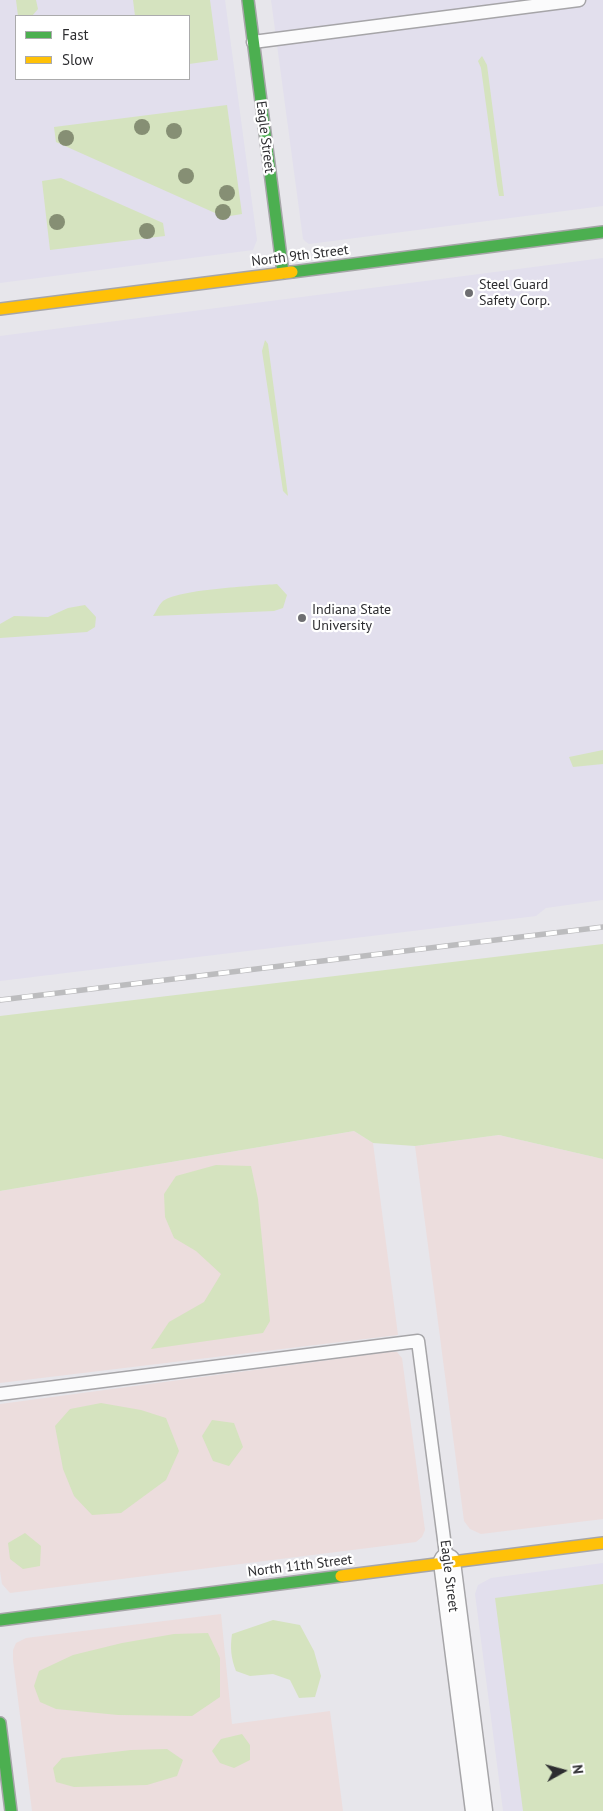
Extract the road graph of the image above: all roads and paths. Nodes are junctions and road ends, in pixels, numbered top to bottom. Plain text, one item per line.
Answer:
1 (248, 0) edge
2 (579, 0) edge
3 (253, 42) junction
4 (603, 232) edge
5 (283, 273) junction
6 (0, 309) edge
7 (0, 1394) edge
8 (603, 1543) edge
9 (447, 1562) junction
10 (0, 1620) edge
11 (0, 1722) edge
12 (11, 1811) edge
13 (479, 1811) edge

1 - 3 street, Eagle Street
2 - 3 lane
3 - 5 street, Eagle Street
4 - 5 street, North 9th Street
5 - 6 street, North 9th Street
7 - 9 lane, Eagle Street
8 - 9 street, North 11th Street
9 - 10 street, North 11th Street
9 - 13 street, Eagle Street
11 - 12 street

